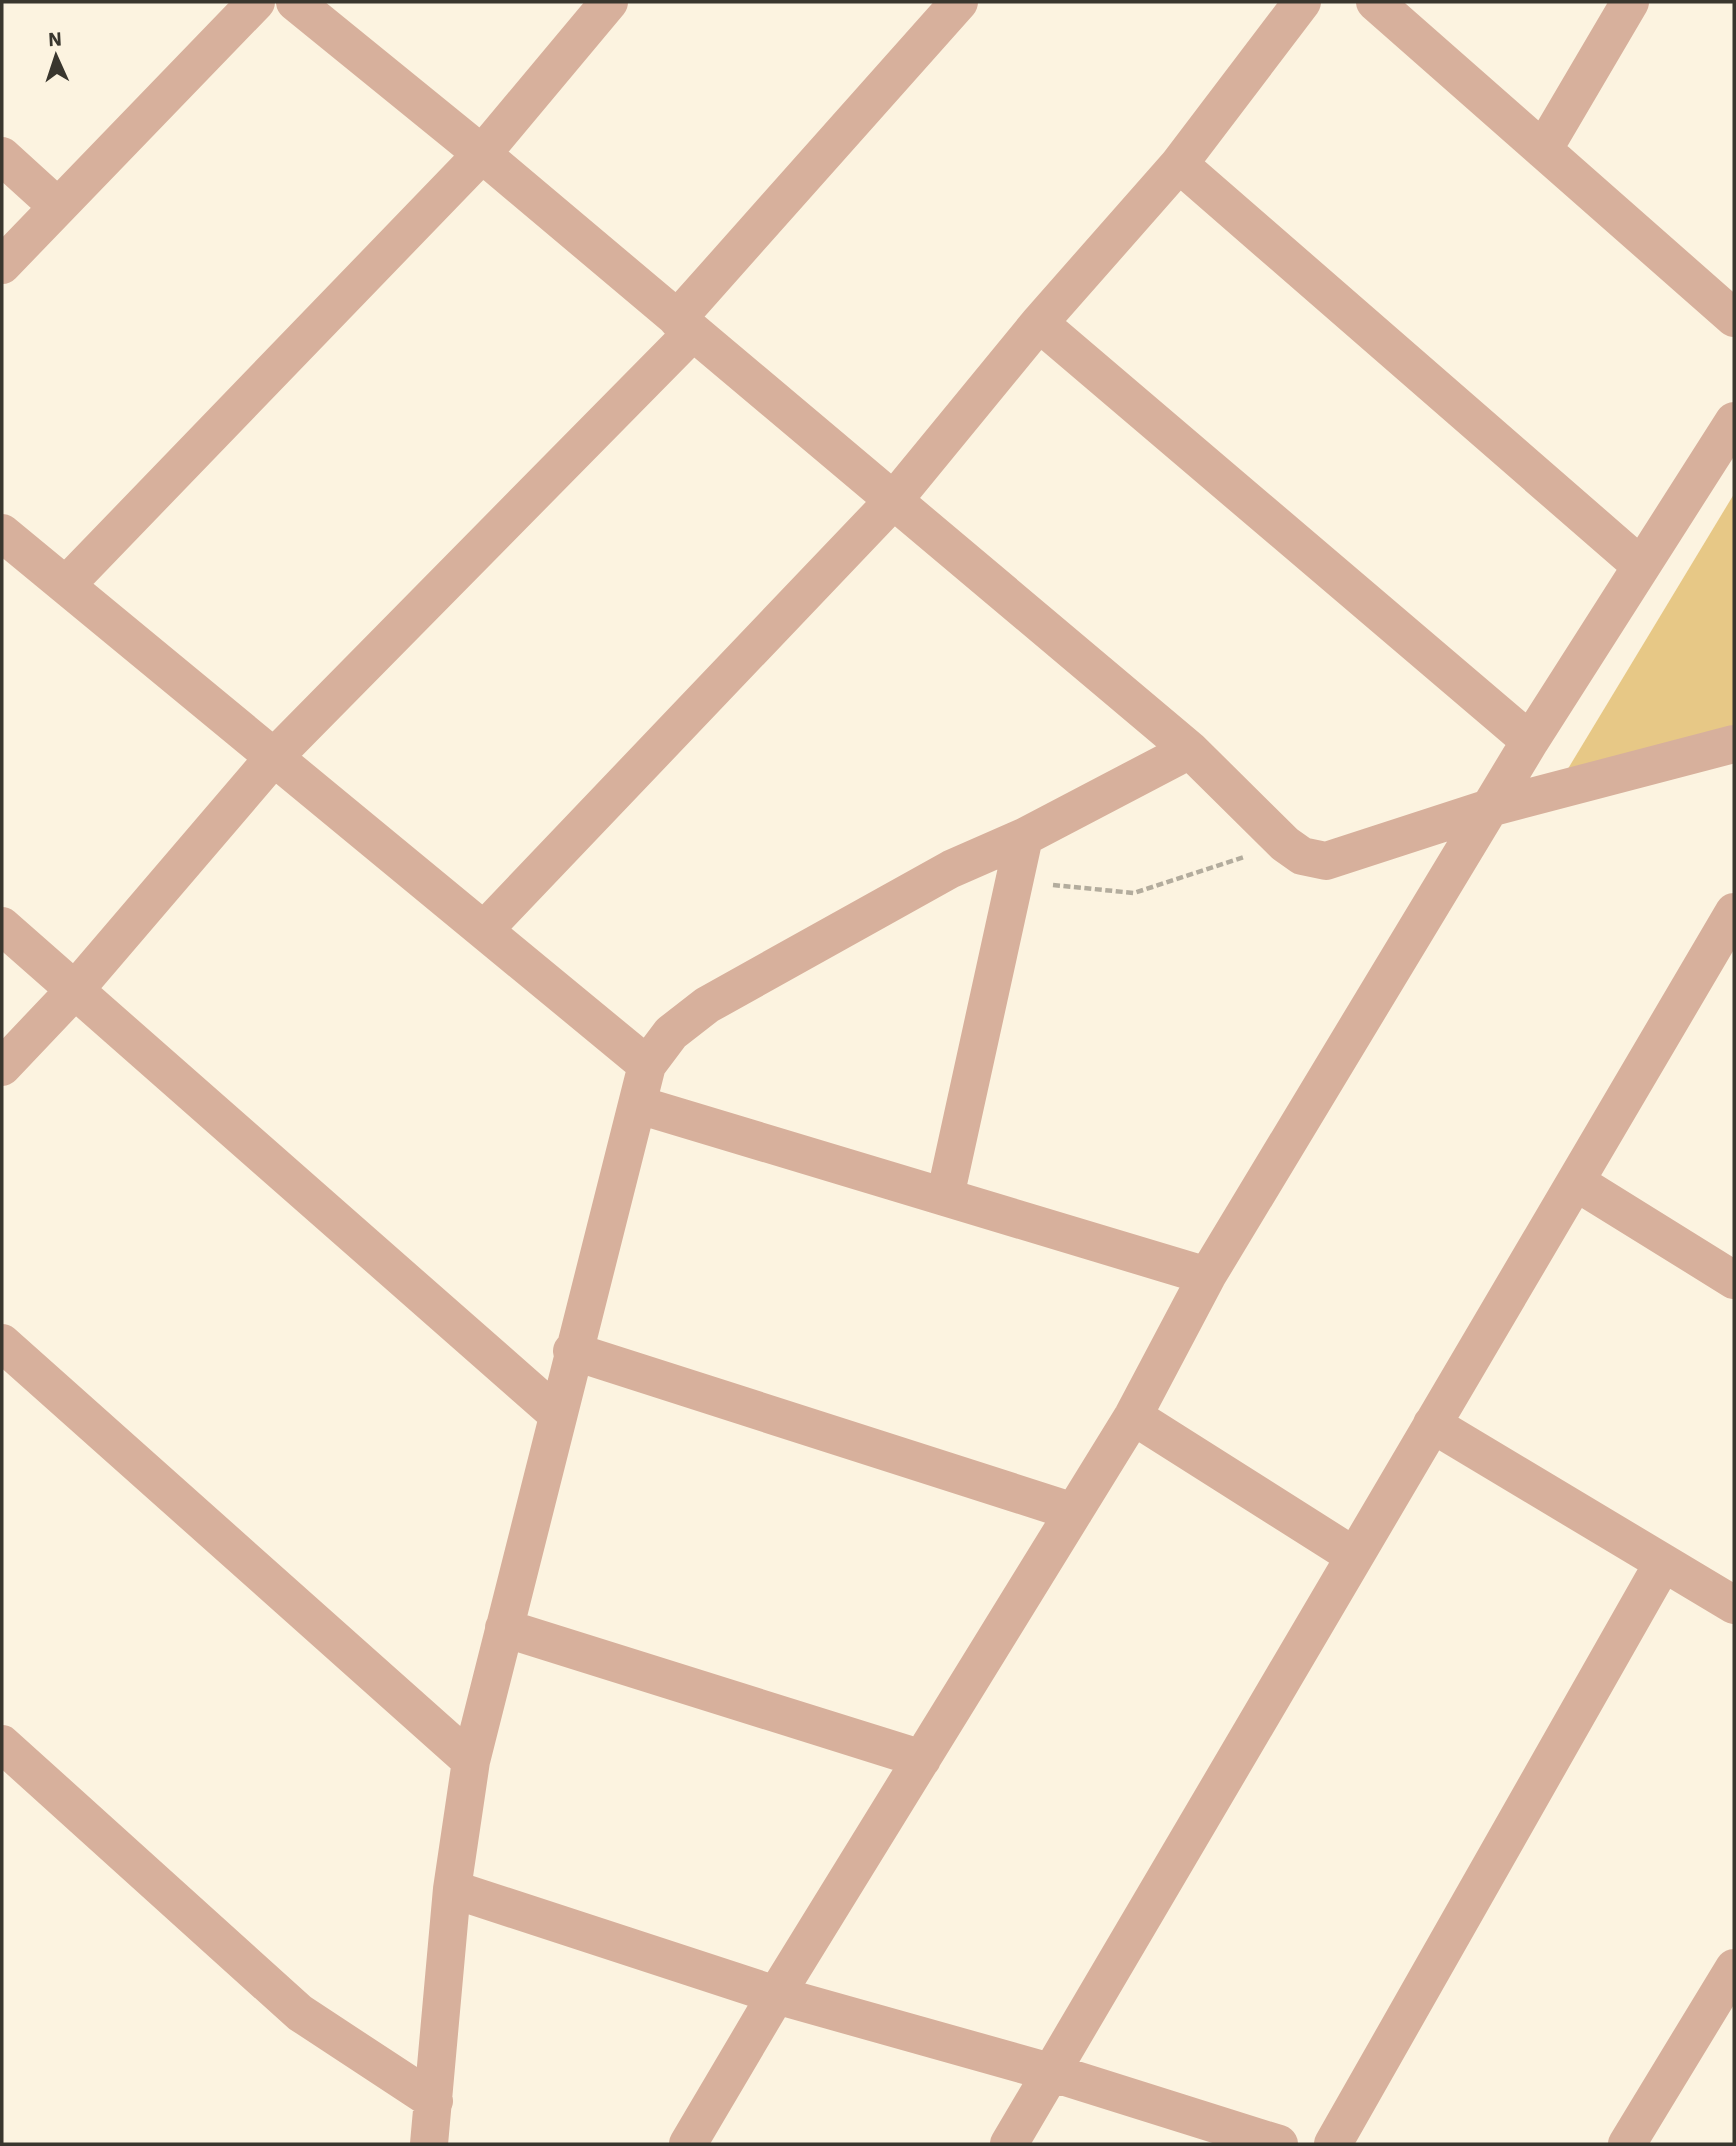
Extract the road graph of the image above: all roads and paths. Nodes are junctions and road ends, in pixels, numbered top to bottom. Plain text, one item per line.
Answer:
1 (256, 2) edge
2 (295, 2) edge
3 (609, 2) edge
4 (959, 2) edge
5 (1302, 2) edge
6 (1375, 2) edge
7 (1630, 2) edge
8 (1543, 150) junction
9 (482, 154) junction
10 (2, 156) edge
11 (1179, 164) junction
12 (58, 207) junction
13 (2, 265) edge
14 (1734, 318) edge
15 (1039, 323) junction
16 (685, 326) junction
17 (1734, 421) edge
18 (894, 501) junction
19 (2, 533) edge
20 (1641, 566) junction
21 (66, 585) junction
22 (1530, 741) junction
23 (1734, 744) edge
24 (1190, 750) junction
25 (275, 756) junction
26 (1489, 808) junction
27 (1024, 836) junction
28 (1285, 844) junction
29 (1014, 881) junction
30 (2, 926) edge
31 (484, 930) junction
32 (1729, 937) edge
33 (74, 991) junction
34 (647, 1065) junction
35 (2, 1067) edge
36 (639, 1105) junction
37 (1576, 1182) junction
38 (945, 1197) junction
39 (1207, 1276) junction
40 (1734, 1280) edge
41 (2, 1343) edge
42 (572, 1352) junction
43 (557, 1414) junction
44 (1133, 1416) junction
45 (1432, 1424) junction
46 (1074, 1512) junction
47 (1354, 1556) junction
48 (1663, 1563) junction
49 (1734, 1605) edge
50 (503, 1628) junction
51 (2, 1744) edge
52 (922, 1759) junction
53 (471, 1761) junction
54 (452, 1889) junction
55 (1734, 1968) edge
56 (776, 1996) junction
57 (1051, 2073) junction
58 (434, 2101) junction
59 (429, 2144) edge
60 (688, 2144) edge
61 (1009, 2144) edge
62 (1279, 2144) edge
63 (1333, 2144) edge
64 (1626, 2144) edge

1 - 12 street
2 - 9 street
3 - 9 street
4 - 16 street
5 - 11 street
6 - 8 street
7 - 8 street
8 - 14 street
9 - 16 street
9 - 21 street
10 - 12 street
11 - 15 street
11 - 20 street
12 - 13 street
15 - 18 street
15 - 22 street
16 - 18 street
16 - 25 street
17 - 20 street
18 - 24 street
18 - 31 street
19 - 21 street
20 - 22 street
21 - 25 street
22 - 26 street
23 - 26 street
24 - 27 street
24 - 28 street
25 - 31 street
25 - 33 street
26 - 28 street
26 - 39 street
27 - 29 street
27 - 34 street
28 - 29 path
29 - 38 street
30 - 33 street
31 - 34 street
32 - 37 street
33 - 35 street
33 - 43 street
34 - 36 street
36 - 38 street
36 - 42 street
37 - 40 street
37 - 45 street
38 - 39 street
39 - 44 street
41 - 53 street
42 - 43 street
42 - 46 street
43 - 50 street
44 - 46 street
44 - 47 street
45 - 47 street
45 - 48 street
46 - 52 street
47 - 57 street
48 - 49 street
48 - 63 street
50 - 52 street
50 - 53 street
51 - 58 street
52 - 56 street
53 - 54 street
54 - 56 street
54 - 58 street
55 - 64 street
56 - 57 street
56 - 60 street
57 - 61 street
57 - 62 street
58 - 59 street

